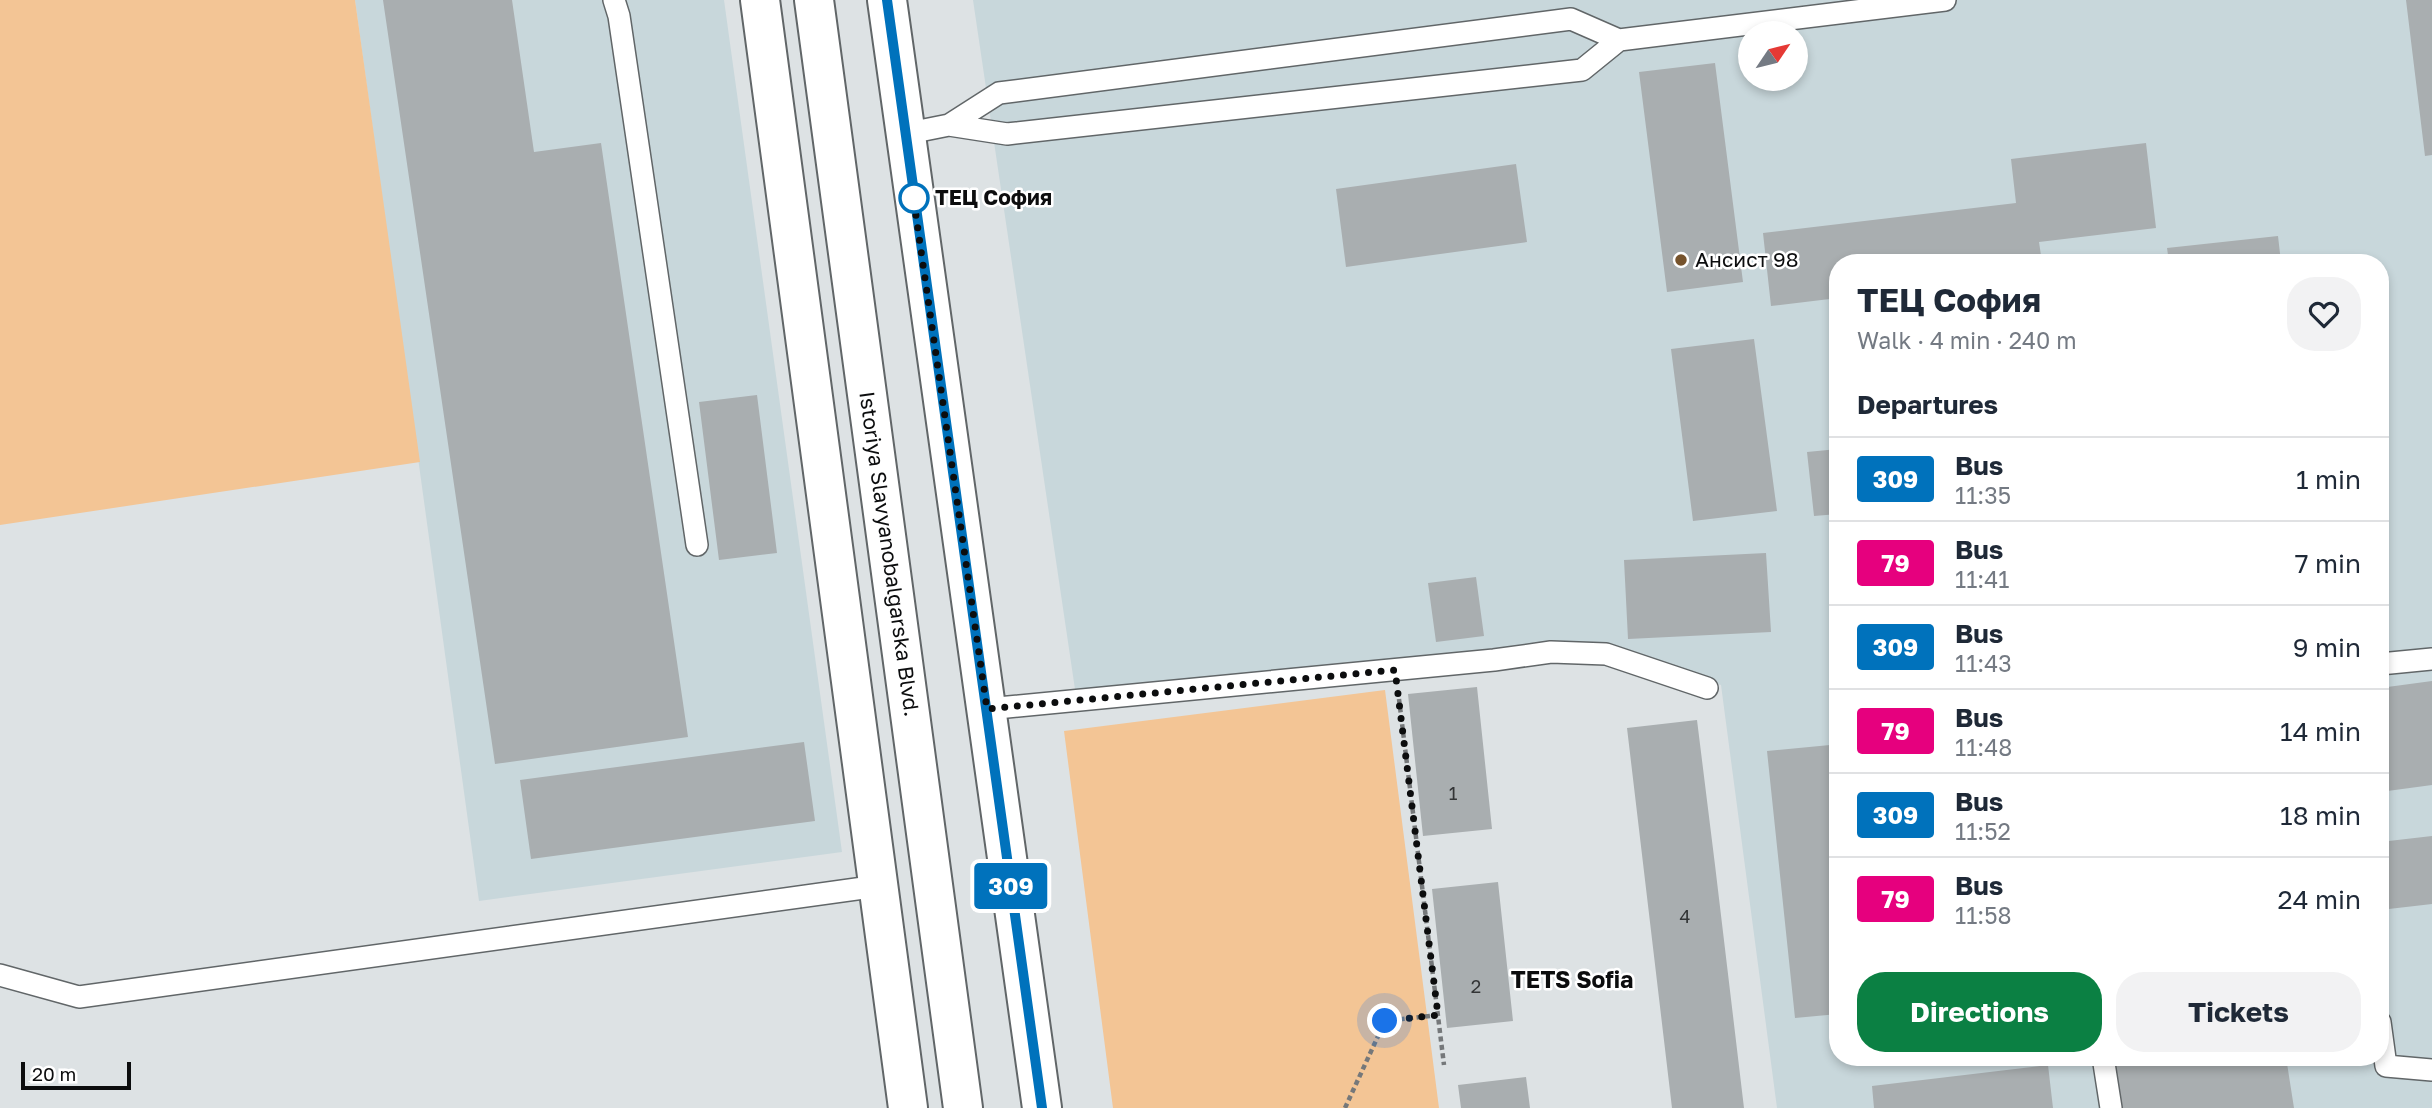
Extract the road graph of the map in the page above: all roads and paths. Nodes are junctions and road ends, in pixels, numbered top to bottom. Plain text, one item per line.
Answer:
1 (614, 0) edge
2 (760, 0) edge
3 (814, 0) edge
4 (887, 0) edge
5 (1945, 0) edge
6 (1619, 40) junction
7 (949, 125) junction
8 (904, 134) junction
9 (697, 545) dead end
10 (2432, 659) edge
11 (2389, 663) edge
12 (1395, 670) junction
13 (1707, 688) dead end
14 (987, 709) junction
15 (878, 886) junction
16 (0, 975) edge
17 (1438, 1015) junction
18 (1444, 1065) dead end
19 (2104, 1066) edge
20 (2386, 1066) edge
21 (2432, 1070) edge
22 (908, 1108) edge
23 (963, 1108) edge
24 (1042, 1108) edge
25 (1345, 1108) edge
26 (2111, 1108) edge

1 - 9 lane
2 - 15 main road
3 - 23 main road, Istoriya Slavyanobalgarska Blvd.
4 - 8 main road
5 - 6 lane
6 - 7 lane
6 - 7 lane
7 - 8 lane
8 - 14 main road
10 - 11 lane
12 - 13 lane
12 - 14 lane
12 - 17 path
14 - 24 main road
15 - 16 lane
15 - 22 main road
17 - 18 path
17 - 25 path
19 - 26 lane
20 - 21 lane

